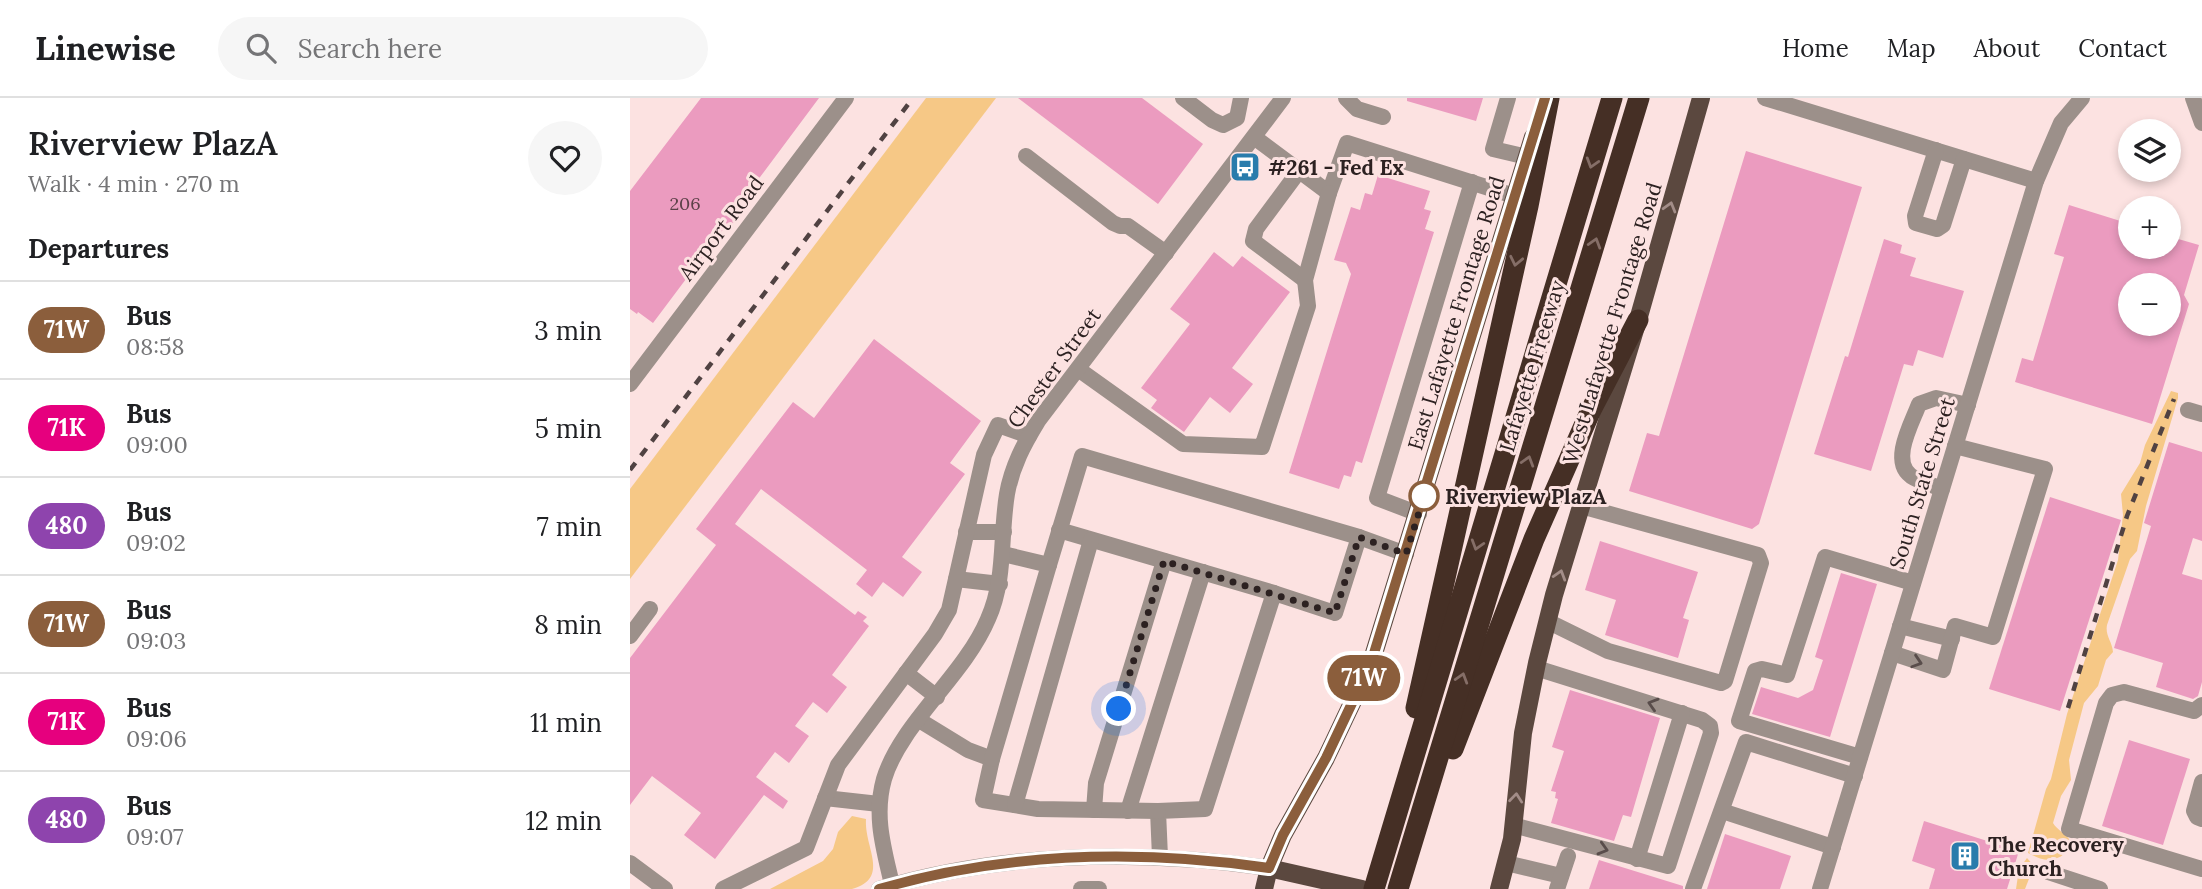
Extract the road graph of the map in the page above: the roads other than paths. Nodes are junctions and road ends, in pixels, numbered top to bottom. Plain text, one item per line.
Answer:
1 (1183, 98) edge
2 (1241, 98) edge
3 (1283, 98) edge
4 (1346, 98) edge
5 (1508, 98) edge
6 (1547, 98) edge
7 (1612, 98) edge
8 (1639, 98) edge
9 (1701, 98) edge
10 (1765, 98) edge
11 (2082, 98) edge
12 (2193, 98) edge
13 (844, 99) edge
14 (1383, 117) dead end
15 (1237, 118) junction
16 (2202, 123) edge
17 (1255, 135) junction
18 (1936, 150) junction
19 (1026, 156) dead end
20 (1527, 157) junction
21 (1964, 159) junction
22 (1299, 171) junction
23 (2036, 181) junction
24 (1472, 182) junction
25 (1329, 193) junction
26 (1522, 198) junction
27 (1166, 253) junction
28 (1305, 280) junction
29 (1637, 320) junction
30 (1077, 369) junction
31 (630, 384) edge
32 (1968, 405) junction
33 (1029, 436) junction
34 (1955, 446) junction
35 (1942, 489) junction
36 (1581, 506) junction
37 (1419, 514) junction
38 (1059, 530) junction
39 (966, 532) junction
40 (1004, 532) junction
41 (1359, 537) junction
42 (1091, 540) junction
43 (1003, 554) junction
44 (1406, 554) junction
45 (1164, 561) junction
46 (1049, 565) junction
47 (1203, 572) junction
48 (956, 579) junction
49 (1913, 583) junction
50 (1000, 584) junction
51 (1274, 593) junction
52 (650, 609) dead end
53 (1547, 621) junction
54 (1900, 626) junction
55 (630, 636) edge
56 (1952, 639) junction
57 (1892, 653) junction
58 (1536, 668) junction
59 (906, 673) junction
60 (937, 697) junction
61 (2202, 705) edge
62 (1682, 713) junction
63 (919, 720) junction
64 (1860, 757) junction
65 (992, 759) junction
66 (1854, 776) junction
67 (2202, 782) edge
68 (825, 798) junction
69 (879, 804) junction
70 (1015, 805) junction
71 (1094, 810) junction
72 (1128, 811) junction
73 (1158, 811) junction
74 (1722, 811) junction
75 (2202, 819) edge
76 (1513, 825) junction
77 (1389, 839) junction
78 (1411, 845) junction
79 (1833, 847) junction
80 (1568, 856) dead end
81 (1160, 857) junction
82 (1637, 859) junction
83 (630, 863) edge
84 (1506, 863) junction
85 (1269, 868) junction
86 (2202, 869) edge
87 (2048, 872) dead end
88 (1559, 883) edge
89 (888, 888) edge
90 (665, 889) edge
91 (723, 889) edge
92 (1081, 889) edge
93 (1099, 889) edge
94 (1264, 889) edge
95 (1362, 889) edge
96 (1374, 889) edge
97 (1398, 889) edge
98 (1499, 889) edge
99 (1693, 889) edge
100 (1820, 889) edge
101 (2100, 889) edge

1 - 15 street
2 - 15 street
3 - 17 street, Chester Street
4 - 14 street
5 - 20 street
6 - 20 main road, East Lafayette Frontage Road
6 - 26 highway
7 -> 77 highway, Lafayette Freeway
78 -> 8 highway, Lafayette Freeway
29 -> 9 main road, West Lafayette Frontage Road
10 - 18 street
11 - 23 street, South State Street
12 - 16 street
13 - 31 street, Airport Road
15 - 17 street
17 - 22 street
17 - 27 street, Chester Street
18 - 21 street
18 - 21 street
19 - 27 street
20 - 26 main road, East Lafayette Frontage Road
21 - 23 street
22 - 25 street
22 - 28 street
23 - 32 street, South State Street
24 - 25 street
24 - 26 street
24 - 37 street
25 - 28 street
26 - 37 main road, East Lafayette Frontage Road
26 -> 77 highway
27 - 30 street, Chester Street
28 - 30 street
29 - 36 main road, West Lafayette Frontage Road
29 - 78 highway
30 - 33 street, Chester Street
32 - 34 street, South State Street
32 - 35 street
33 - 39 street
33 - 40 street, Chester Street
34 - 35 street, South State Street
34 - 56 street
35 - 49 street, South State Street
53 -> 36 main road, West Lafayette Frontage Road
36 - 53 street
37 - 44 main road, East Lafayette Frontage Road
38 - 41 street
38 - 42 street
38 - 46 street
39 - 40 street
39 - 48 street
40 - 43 street, Chester Street
41 - 44 street
41 - 51 street
42 - 45 street
42 - 70 street
43 - 46 street
43 - 50 street, Chester Street
44 - 85 main road, East Lafayette Frontage Road
45 - 47 street
45 - 71 street
46 - 65 street
47 - 51 street
47 - 72 street
48 - 50 street
48 - 59 street
49 - 54 street, South State Street
49 - 64 street
50 - 60 street, Chester Street
51 - 73 street
52 - 55 street
53 - 58 main road, West Lafayette Frontage Road
54 - 56 street
54 - 57 street, South State Street
57 -> 56 street
57 - 64 street, South State Street
62 -> 58 street
76 -> 58 main road, West Lafayette Frontage Road
59 - 60 street
59 - 68 street
60 - 63 street, Chester Street
61 - 86 street
62 - 82 street
62 - 82 street
63 - 65 street
63 - 69 street, Chester Street
64 - 66 street, South State Street
65 - 70 street
66 - 74 street
66 - 79 street, South State Street
67 - 75 street
68 - 69 street
68 - 91 street
69 - 89 street, Chester Street
70 - 71 street
71 - 72 street
72 - 73 street
73 - 81 street
74 - 79 street
74 - 99 street
76 -> 82 street
76 - 84 main road, West Lafayette Frontage Road
77 - 96 highway, Lafayette Freeway
78 - 97 highway, Lafayette Freeway
79 - 100 street, South State Street
80 - 88 street
81 - 85 street
81 - 89 street
83 - 90 street
84 - 88 street
84 - 98 main road, West Lafayette Frontage Road
85 - 94 main road, East Lafayette Frontage Road
85 - 95 main road
87 - 101 street
92 - 93 street

